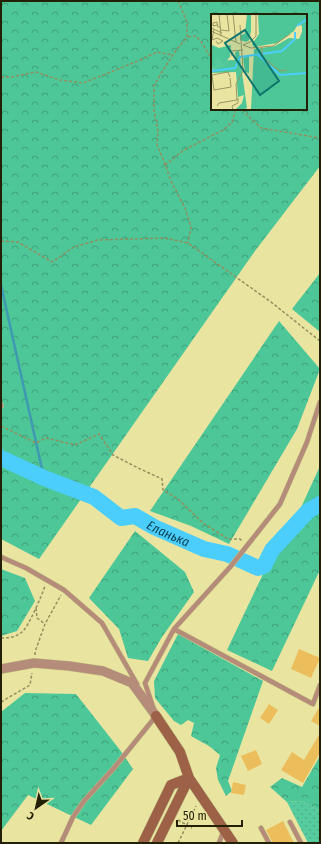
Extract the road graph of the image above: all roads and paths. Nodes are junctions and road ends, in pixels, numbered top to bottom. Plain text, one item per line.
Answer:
1 (178, 1) edge
2 (187, 37) junction
3 (172, 55) junction
4 (211, 57) edge
5 (1, 77) edge
6 (236, 110) edge
7 (244, 110) edge
8 (320, 138) edge
9 (165, 165) junction
10 (1, 241) edge
11 (188, 243) junction
12 (320, 341) edge
13 (320, 402) edge
14 (1, 426) edge
15 (247, 545) junction
16 (1, 557) edge
17 (48, 581) junction
18 (64, 590) junction
19 (36, 608) junction
20 (45, 624) junction
21 (174, 630) junction
22 (1, 638) edge
23 (34, 663) junction
24 (1, 669) edge
25 (320, 685) edge
26 (1, 702) edge
27 (156, 716) junction
28 (189, 778) junction
29 (194, 810) dead end
30 (175, 819) dead end
31 (290, 822) dead end
32 (187, 825) junction
33 (192, 828) dead end
34 (261, 828) dead end
35 (224, 830) junction
36 (61, 843) edge
37 (143, 843) edge
38 (157, 843) edge
39 (178, 843) edge
40 (219, 843) edge
41 (233, 843) edge
42 (269, 843) edge
43 (301, 843) edge

1 - 2 path
2 - 3 path
2 - 4 path
3 - 5 path
3 - 9 path
6 - 9 path
7 - 8 path
9 - 11 path
10 - 11 path
11 - 12 path
13 - 15 lane
14 - 15 path
15 - 21 lane
16 - 17 lane
17 - 18 lane
17 - 19 path
18 - 20 path
18 - 27 lane
19 - 20 path
19 - 22 path
20 - 23 path
21 - 25 lane
21 - 27 lane
23 - 24 street
23 - 26 path
23 - 27 street
27 - 28 main road
27 - 36 lane
28 - 35 main road
28 - 37 main road
28 - 38 main road
29 - 32 path
30 - 32 path
31 - 43 lane
32 - 33 path
32 - 39 path
34 - 42 lane
35 - 40 lane
35 - 41 main road

